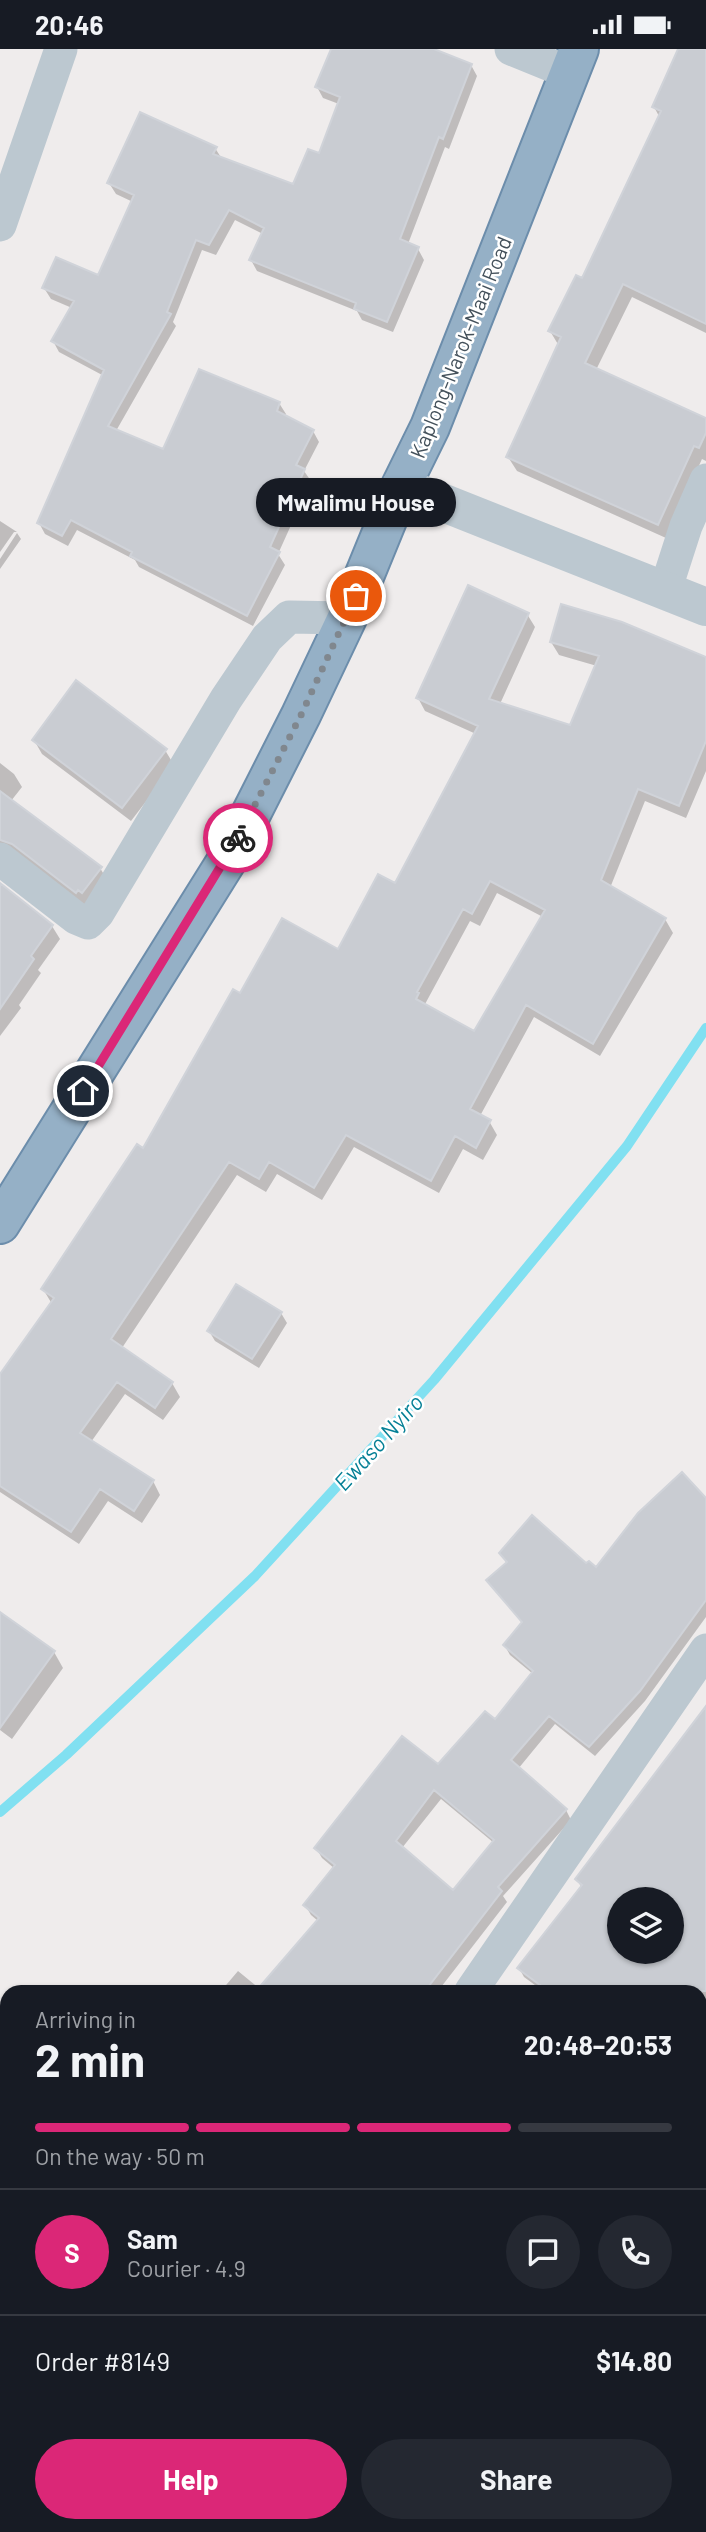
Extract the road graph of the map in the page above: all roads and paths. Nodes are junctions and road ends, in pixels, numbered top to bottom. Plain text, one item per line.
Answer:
1 (61, 49) edge
2 (511, 49) edge
3 (575, 61) edge
4 (0, 225) edge
5 (706, 480) edge
6 (401, 486) junction
7 (665, 591) junction
8 (706, 607) edge
9 (347, 618) junction
10 (0, 859) edge
11 (0, 1224) edge
12 (706, 1650) edge
13 (475, 1985) edge

1 - 4 street
2 - 3 street
3 - 6 highway, Kaplong-Narok-Maai Road
5 - 7 street
6 - 7 street
6 - 9 highway, Kaplong-Narok-Maai Road
7 - 8 street
9 - 10 street
9 - 11 highway, Kaplong-Narok-Maai Road
12 - 13 street

